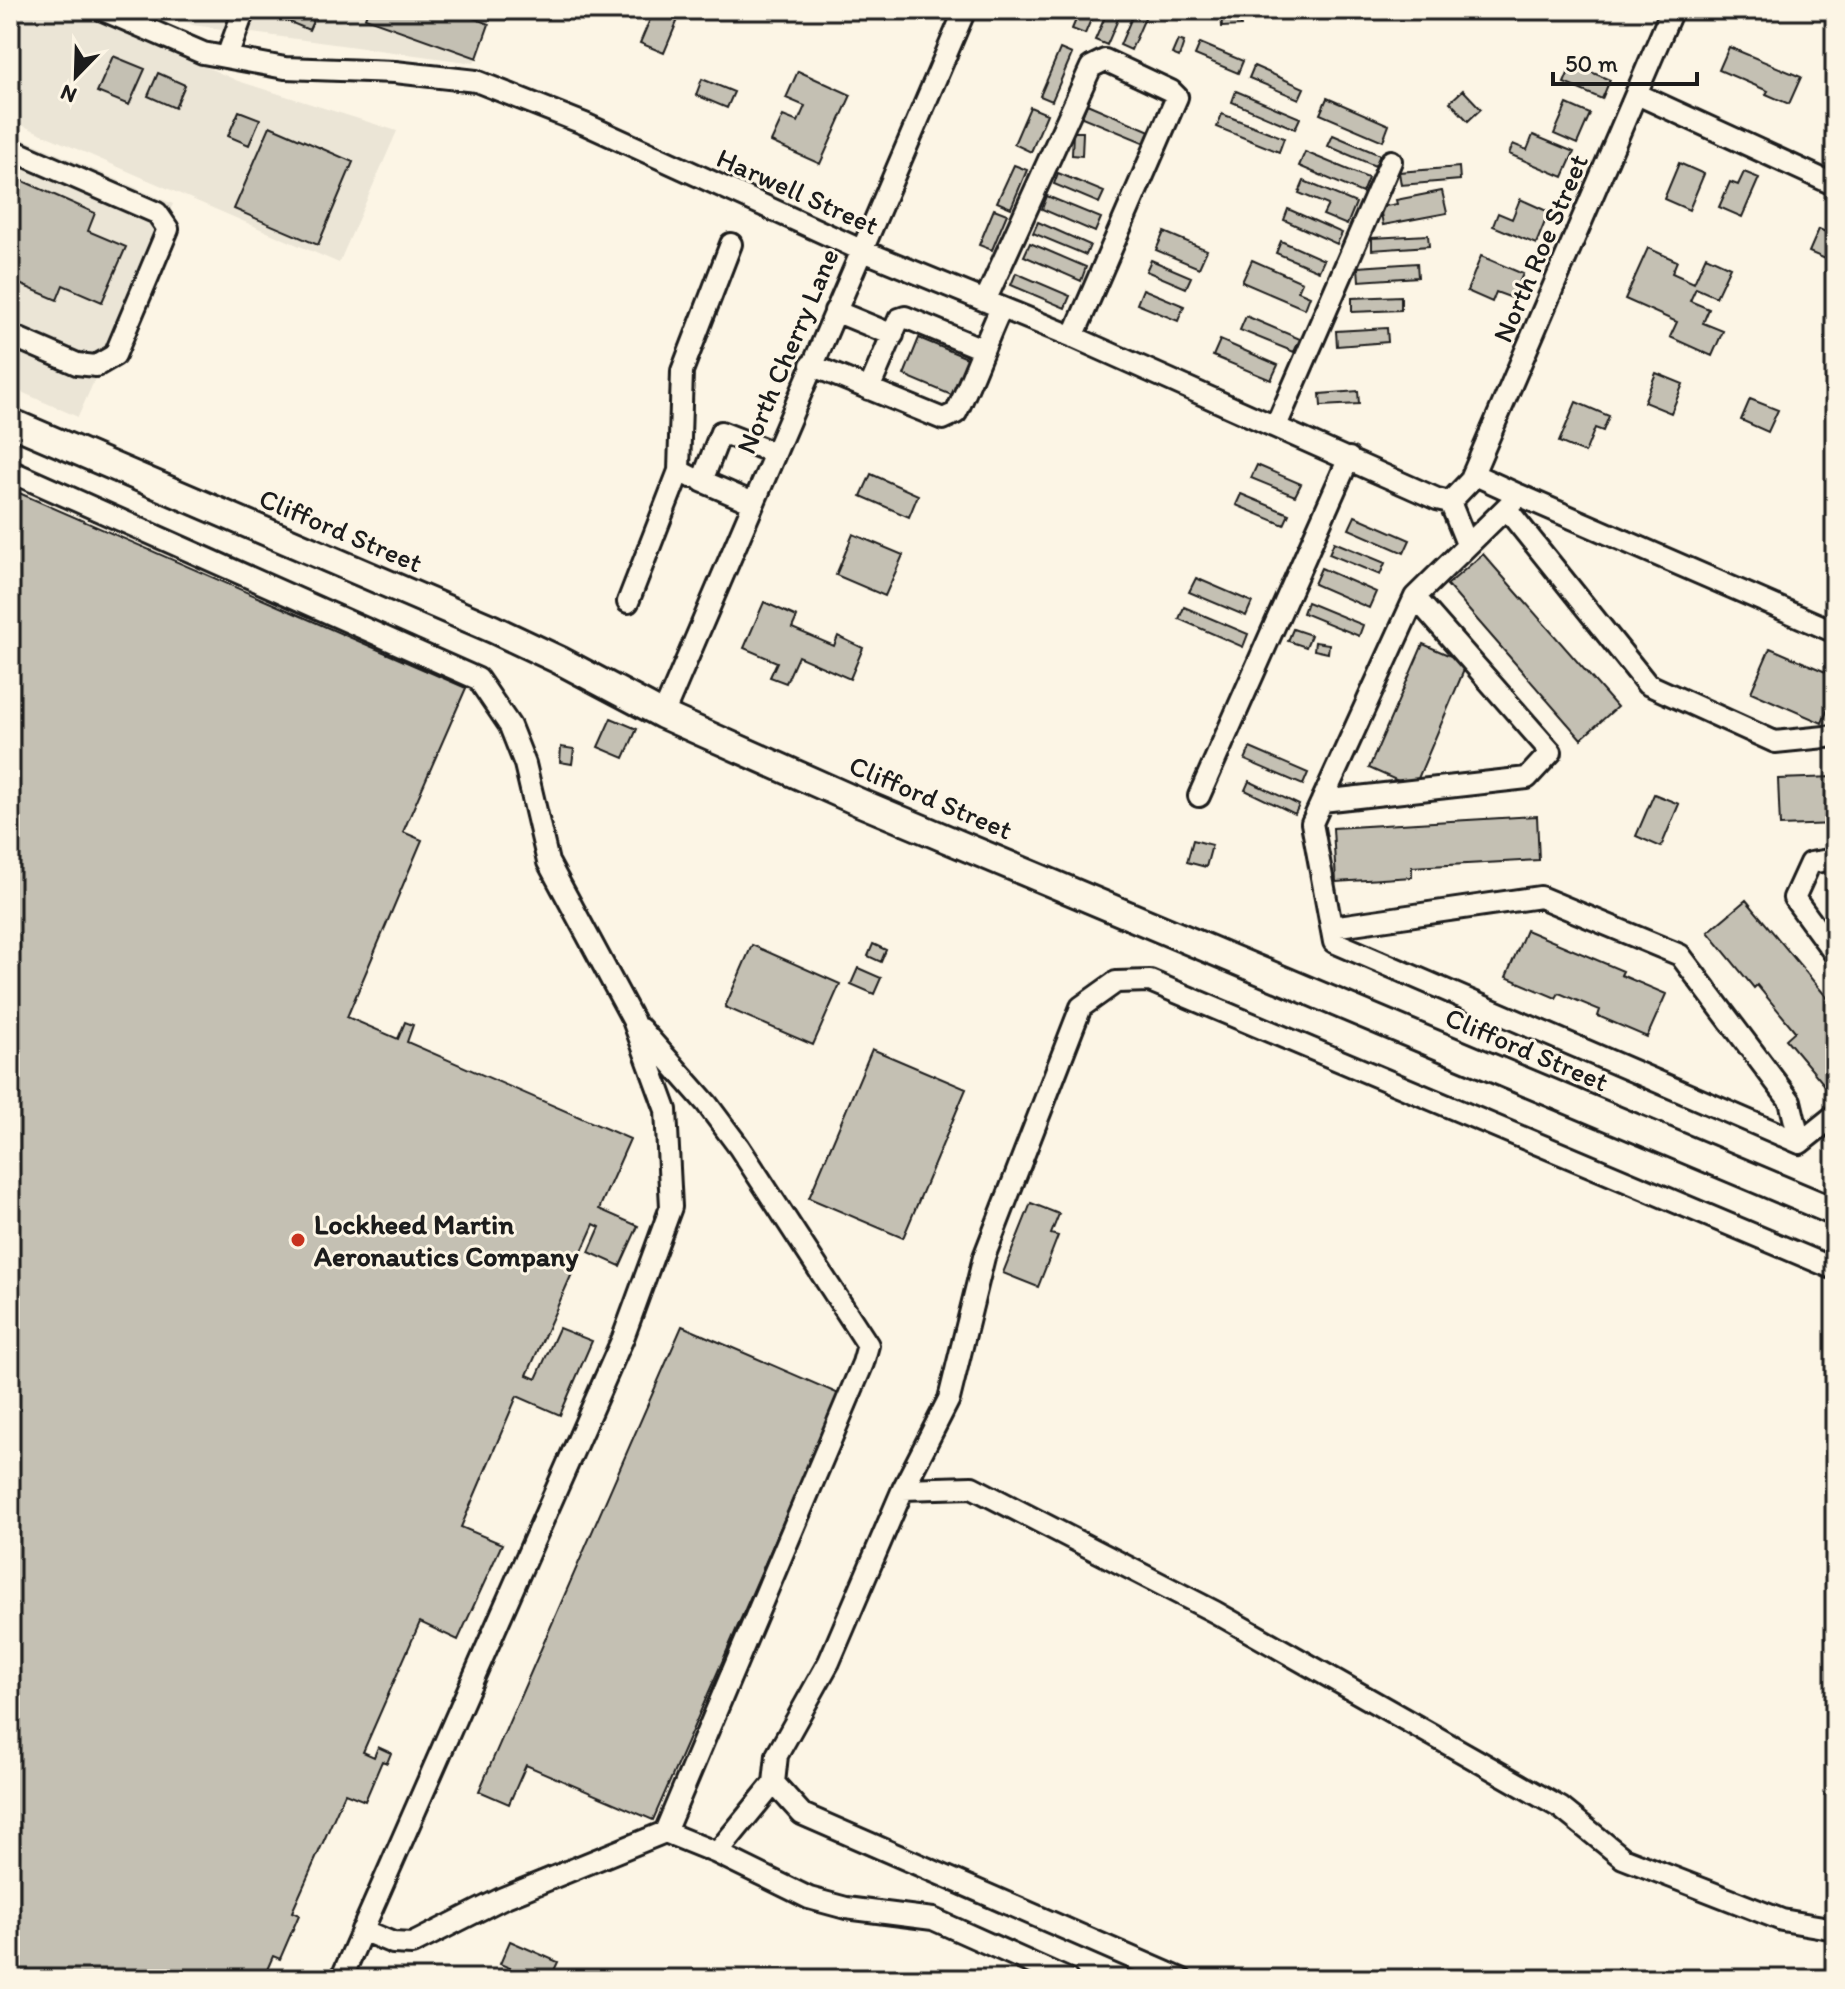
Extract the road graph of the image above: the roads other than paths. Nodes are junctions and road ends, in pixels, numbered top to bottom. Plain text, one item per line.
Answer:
1 (103, 10) edge
2 (244, 10) edge
3 (965, 10) edge
4 (1672, 10) edge
5 (227, 57) junction
6 (1637, 94) junction
7 (10, 149) edge
8 (1391, 161) dead end
9 (1835, 185) edge
10 (731, 244) dead end
11 (861, 250) junction
12 (993, 304) junction
13 (835, 311) junction
14 (10, 335) edge
15 (893, 335) junction
16 (1073, 337) junction
17 (982, 349) junction
18 (811, 365) junction
19 (869, 389) junction
20 (10, 422) edge
21 (1276, 426) junction
22 (774, 453) junction
23 (1349, 458) junction
24 (10, 471) edge
25 (679, 471) junction
26 (1473, 474) junction
27 (702, 481) junction
28 (1450, 502) junction
29 (1512, 502) junction
30 (753, 503) junction
31 (1467, 544) junction
32 (1415, 597) junction
33 (628, 602) dead end
34 (1835, 632) edge
35 (663, 715) junction
36 (1835, 736) edge
37 (1199, 796) dead end
38 (1322, 801) junction
39 (1835, 859) edge
40 (1332, 927) junction
41 (1835, 954) edge
42 (633, 1020) junction
43 (1835, 1115) edge
44 (1800, 1143) junction
45 (1835, 1212) edge
46 (1835, 1269) edge
47 (903, 1489) junction
48 (774, 1783) junction
49 (665, 1832) junction
50 (717, 1853) junction
51 (1835, 1929) edge
52 (362, 1930) junction
53 (341, 1979) edge
54 (1067, 1979) edge
55 (1181, 1979) edge

1 - 5 street, Harwell Street
2 - 5 street
3 - 11 street, North Cherry Lane
4 - 6 street, North Roe Street
5 - 11 street, Harwell Street
6 - 9 street
6 - 26 street, North Roe Street
7 - 14 street
8 - 21 street
10 - 25 street
11 - 12 street, Harwell Street
11 - 13 street, North Cherry Lane
12 - 16 street, Harwell Street
12 - 16 street
12 - 17 street
13 - 15 street
13 - 18 street, North Cherry Lane
15 - 17 street
15 - 19 street
16 - 21 street, Harwell Street
17 - 19 street
18 - 19 street
18 - 22 street, North Cherry Lane
20 - 35 main road, Clifford Street
21 - 23 street, Harwell Street
22 - 27 street
22 - 30 street, North Cherry Lane
23 - 28 street, Harwell Street
23 - 37 street
24 - 42 street
25 - 27 street
25 - 33 street
26 - 28 street, North Roe Street
26 - 29 street
27 - 30 street
28 - 31 street
29 - 31 street
29 - 34 street
29 - 36 street
30 - 35 street, North Cherry Lane
31 - 32 street
32 - 38 street
32 - 38 street
35 - 45 main road, Clifford Street
38 - 40 street
39 - 41 street
40 - 44 street
40 - 44 street
42 - 49 street
42 - 52 street
43 - 44 street
46 - 47 street
47 - 48 street
47 - 51 street
48 - 50 street
48 - 55 street
49 - 50 street
49 - 52 street
50 - 54 street
52 - 53 street

